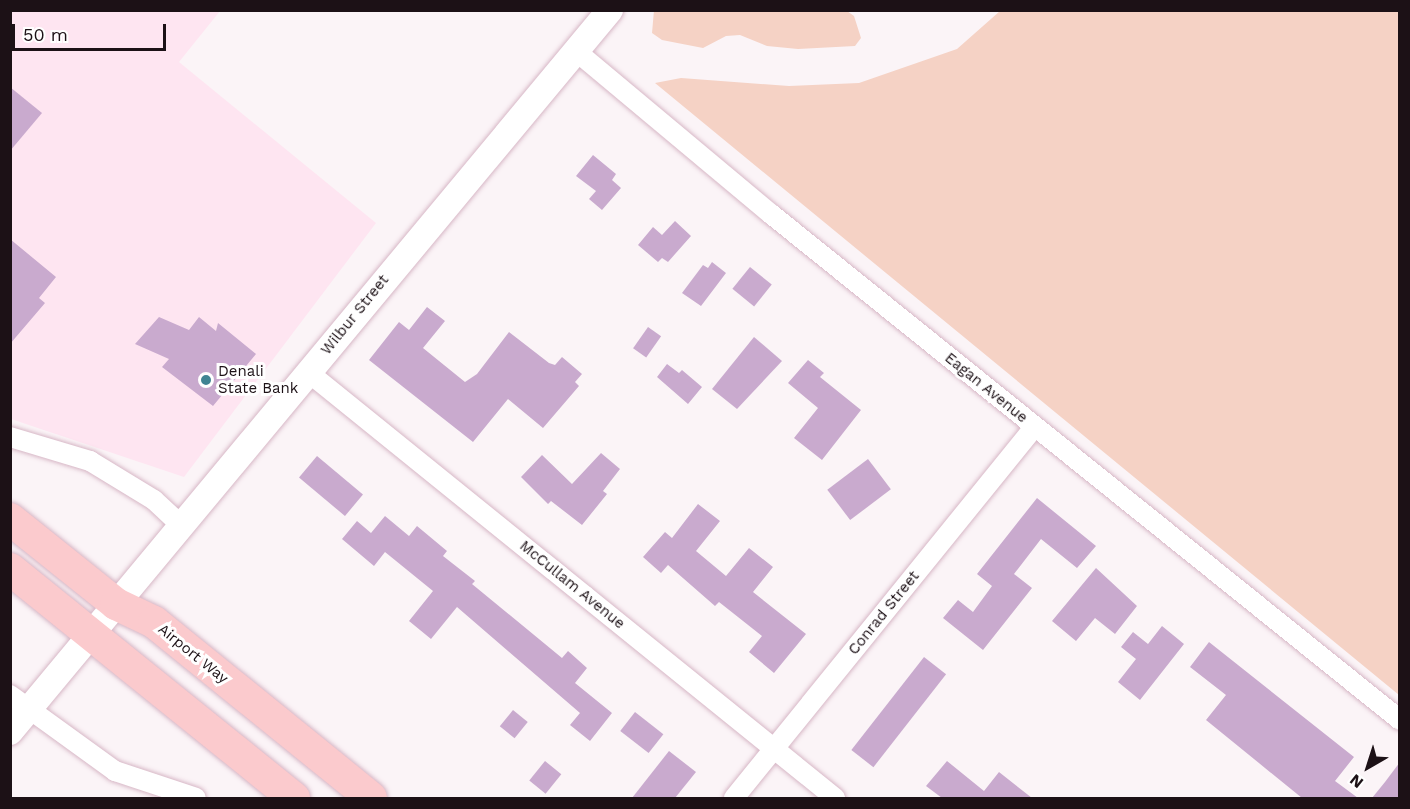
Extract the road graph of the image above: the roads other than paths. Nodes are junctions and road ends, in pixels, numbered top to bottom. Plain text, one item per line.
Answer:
1 (610, 10) edge
2 (576, 51) junction
3 (308, 372) junction
4 (1034, 427) junction
5 (10, 437) edge
6 (10, 519) edge
7 (180, 524) junction
8 (10, 569) edge
9 (116, 604) junction
10 (90, 633) junction
11 (19, 702) edge
12 (1400, 720) edge
13 (10, 732) edge
14 (774, 749) junction
15 (196, 798) edge
16 (294, 798) edge
17 (371, 798) edge
18 (734, 798) edge
19 (835, 798) edge

1 - 2 street, Wilbur Street
2 - 3 street, Wilbur Street
2 - 4 street, Eagan Avenue
3 - 7 street, Wilbur Street
3 - 14 street, McCullam Avenue
4 - 12 street, Eagan Avenue
4 - 14 street, Conrad Street
5 - 7 street
6 - 9 main road, Airport Way
7 - 9 street, Wilbur Street
8 - 10 main road
9 - 10 street, Wilbur Street
9 - 17 main road, Airport Way
10 - 11 street, Wilbur Street
10 - 16 main road
11 - 13 street, Wilbur Street
11 - 15 street
14 - 18 street, Conrad Street
14 - 19 street, McCullam Avenue

